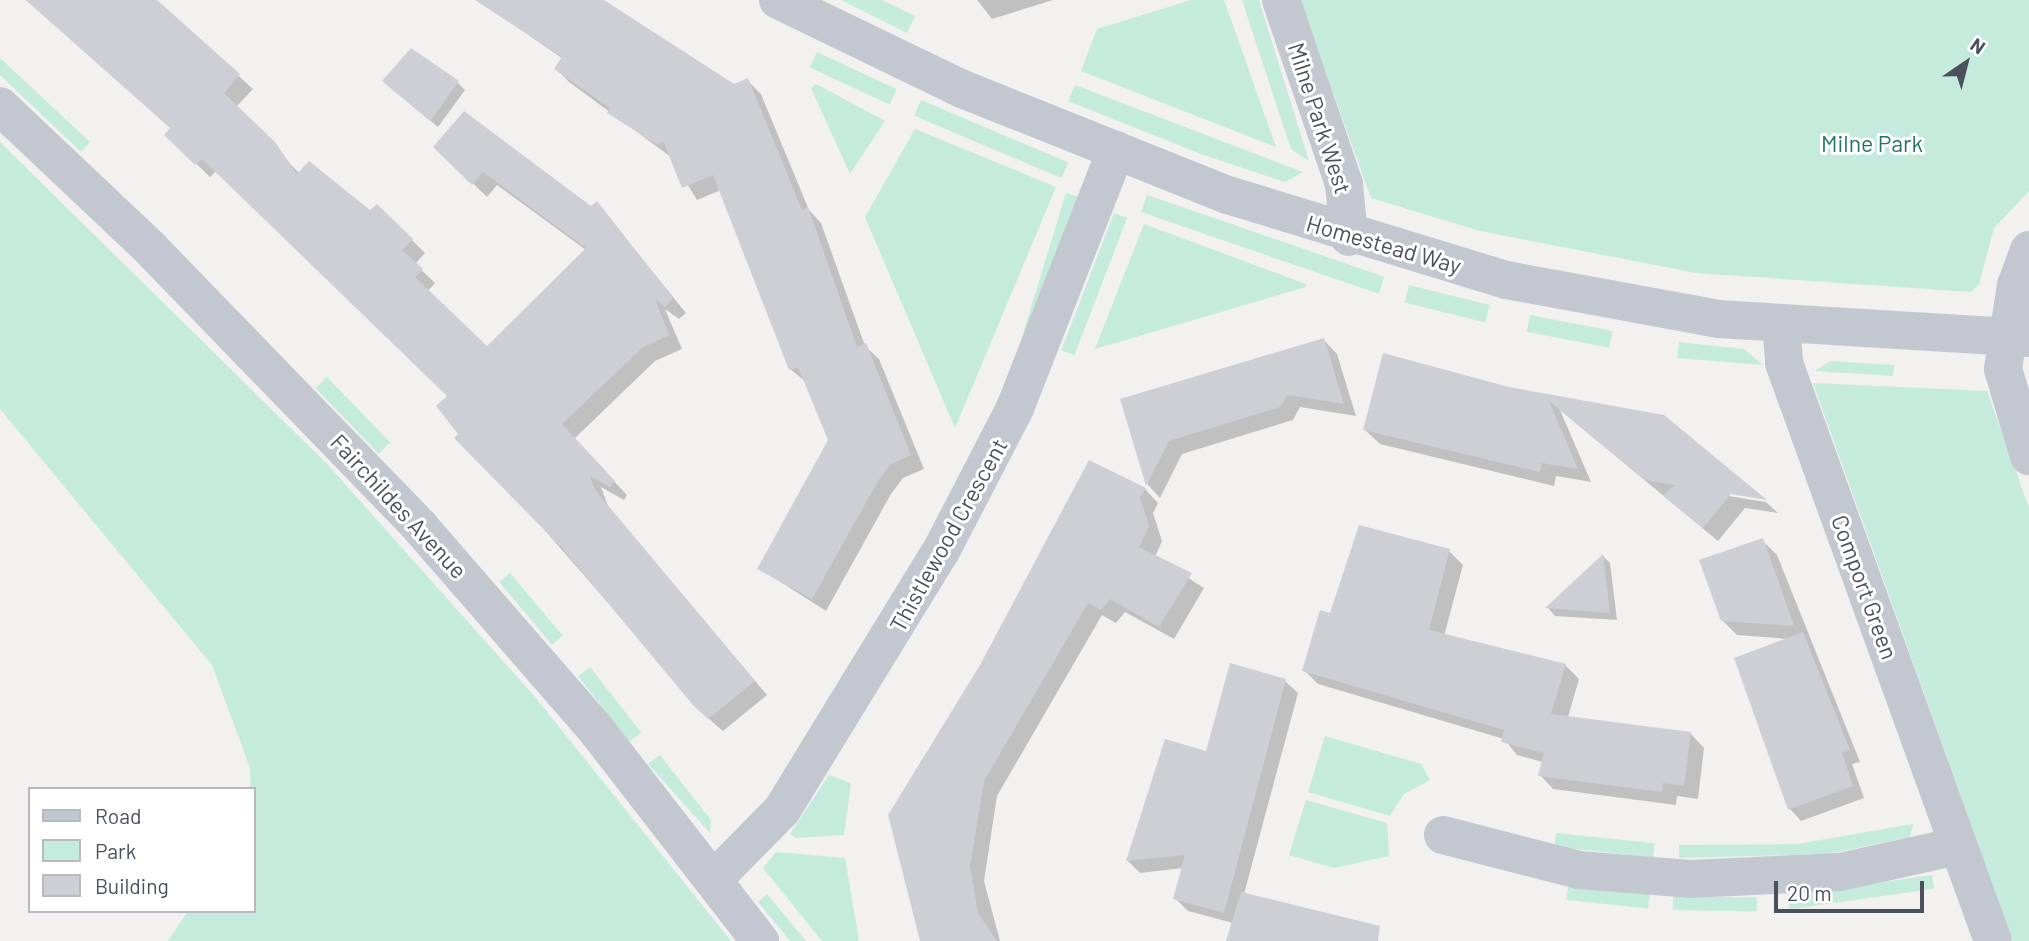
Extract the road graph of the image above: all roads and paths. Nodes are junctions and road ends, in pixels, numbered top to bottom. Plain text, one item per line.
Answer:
1 (778, 0) edge
2 (1281, 0) edge
3 (0, 106) edge
4 (1116, 150) junction
5 (1349, 237) junction
6 (2029, 250) edge
7 (1781, 325) junction
8 (2017, 337) edge
9 (2029, 456) edge
10 (1443, 835) dead end
11 (1958, 846) junction
12 (713, 880) junction
13 (760, 941) edge
14 (1993, 941) edge

1 - 4 street, Homestead Way
2 - 5 street, Milne Park West
3 - 12 street, Fairchildes Avenue
4 - 5 street, Homestead Way
4 - 12 street, Thistlewood Crescent
5 - 7 street, Homestead Way
6 - 8 street
7 - 8 street, Homestead Way
7 - 11 street, Comport Green
8 - 9 street
10 - 11 street
11 - 14 street, Comport Green
12 - 13 street, Fairchildes Avenue

